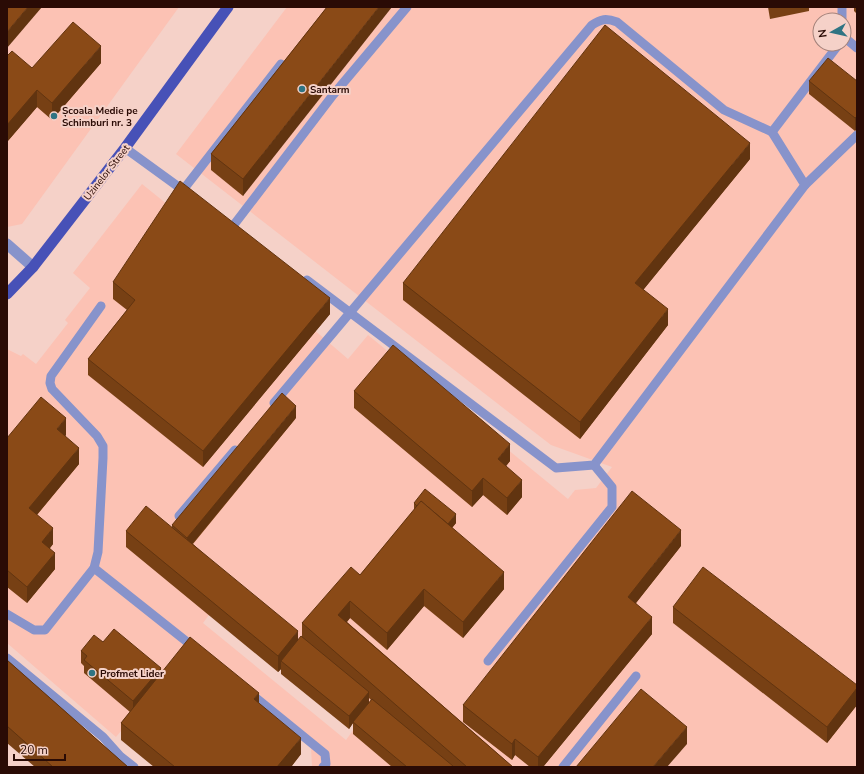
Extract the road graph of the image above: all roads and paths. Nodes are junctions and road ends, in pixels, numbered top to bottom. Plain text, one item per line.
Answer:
1 (228, 7) edge
2 (408, 7) edge
3 (832, 52) edge
4 (281, 64) edge
5 (772, 132) junction
6 (857, 135) edge
7 (125, 148) junction
8 (805, 185) junction
9 (183, 190) junction
10 (196, 199) edge
11 (233, 226) edge
12 (7, 244) edge
13 (33, 267) junction
14 (301, 276) edge
15 (7, 294) edge
16 (101, 306) dead end
17 (350, 312) junction
18 (270, 408) edge
19 (240, 444) edge
20 (594, 465) junction
21 (179, 516) edge
22 (94, 568) junction
23 (7, 614) edge
24 (201, 653) edge
25 (7, 658) edge
26 (488, 661) dead end
27 (636, 676) dead end
28 (244, 688) edge
29 (134, 767) edge
30 (323, 767) edge
31 (563, 767) edge

1 - 7 main road, Uzinelor Street
2 - 11 lane
3 - 5 lane
4 - 9 lane
5 - 8 lane
5 - 17 lane
6 - 8 lane
7 - 9 lane
7 - 13 main road, Uzinelor Street
8 - 20 lane
9 - 10 lane
12 - 13 street
13 - 15 main road, Uzinelor Street
14 - 17 lane
16 - 22 lane
17 - 18 lane
17 - 20 lane
19 - 21 lane
20 - 26 lane
22 - 23 lane
22 - 24 lane
25 - 29 lane
27 - 31 lane
28 - 30 lane

